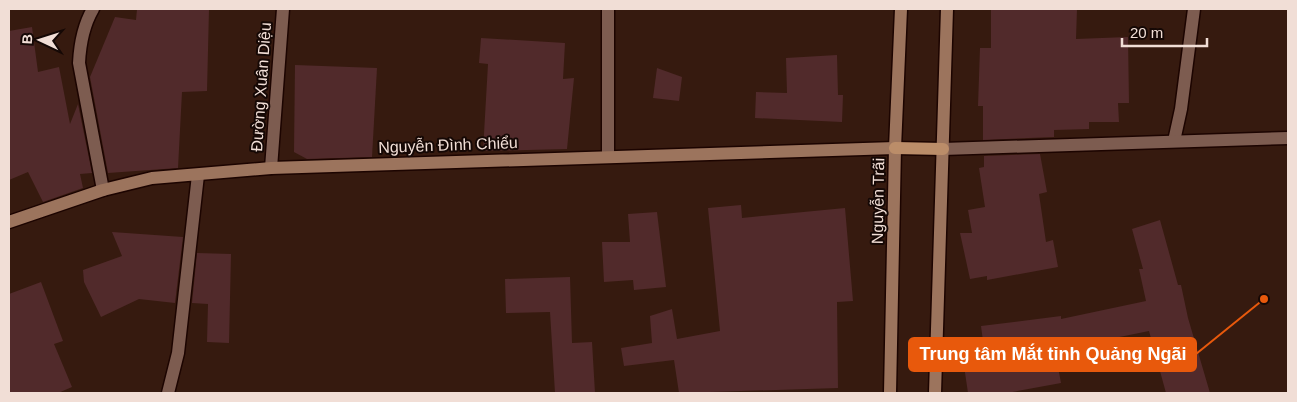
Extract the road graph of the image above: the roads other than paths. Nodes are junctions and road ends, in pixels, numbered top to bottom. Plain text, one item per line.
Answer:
1 (93, 9) edge
2 (283, 9) edge
3 (608, 9) edge
4 (901, 9) edge
5 (947, 9) edge
6 (1194, 9) edge
7 (1288, 138) edge
8 (1174, 141) junction
9 (895, 148) junction
10 (943, 150) junction
11 (608, 156) junction
12 (271, 168) junction
13 (198, 175) junction
14 (103, 190) junction
15 (9, 222) edge
16 (168, 393) edge
17 (890, 393) edge
18 (935, 393) edge

1 - 14 street
2 - 12 street, Đường Xuân Diệu
3 - 11 street
4 - 9 street, Nguyễn Trãi
5 - 10 street
6 - 8 street
7 - 8 street
8 - 10 street
9 - 10 main road
9 - 11 street, Nguyễn Đình Chiểu
9 - 17 street, Nguyễn Trãi
10 - 18 street
11 - 12 street, Nguyễn Đình Chiểu
12 - 13 street, Nguyễn Đình Chiểu
13 - 14 street, Nguyễn Đình Chiểu
13 - 16 street
14 - 15 street, Nguyễn Đình Chiểu

